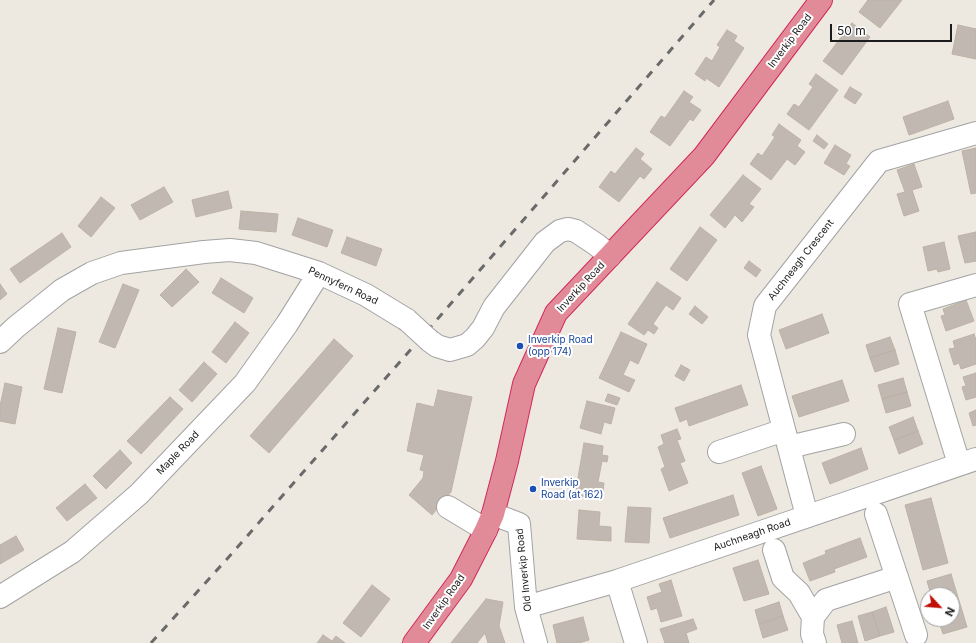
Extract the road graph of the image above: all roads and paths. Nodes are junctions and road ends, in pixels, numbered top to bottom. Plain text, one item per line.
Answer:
1 (821, 0) edge
2 (976, 133) edge
3 (610, 256) junction
4 (319, 272) junction
5 (976, 286) edge
6 (0, 342) edge
7 (844, 434) dead end
8 (787, 439) junction
9 (719, 452) dead end
10 (967, 462) edge
11 (448, 507) dead end
12 (876, 514) dead end
13 (807, 516) junction
14 (490, 522) junction
15 (774, 550) dead end
16 (897, 577) junction
17 (617, 581) junction
18 (0, 597) edge
19 (526, 607) junction
20 (813, 617) junction
21 (916, 635) dead end
22 (415, 643) edge
23 (536, 643) edge
24 (636, 643) edge
25 (815, 643) edge

1 - 3 highway, Inverkip Road
2 - 8 street, Auchneagh Crescent
3 - 4 street, Pennyfern Road, bridge
3 - 14 highway, Inverkip Road
4 - 6 street, Pennyfern Road
4 - 18 street, Maple Road
5 - 10 street
7 - 8 street
8 - 9 street
8 - 13 street, Auchneagh Crescent
10 - 13 street, Auchneagh Road
11 - 14 street
12 - 16 street
13 - 17 street, Auchneagh Road
14 - 19 street, Old Inverkip Road
14 - 22 highway, Inverkip Road
15 - 20 street
16 - 20 street
16 - 21 street
17 - 19 street, Auchneagh Road
17 - 24 street
19 - 23 street, Old Inverkip Road
20 - 25 street

